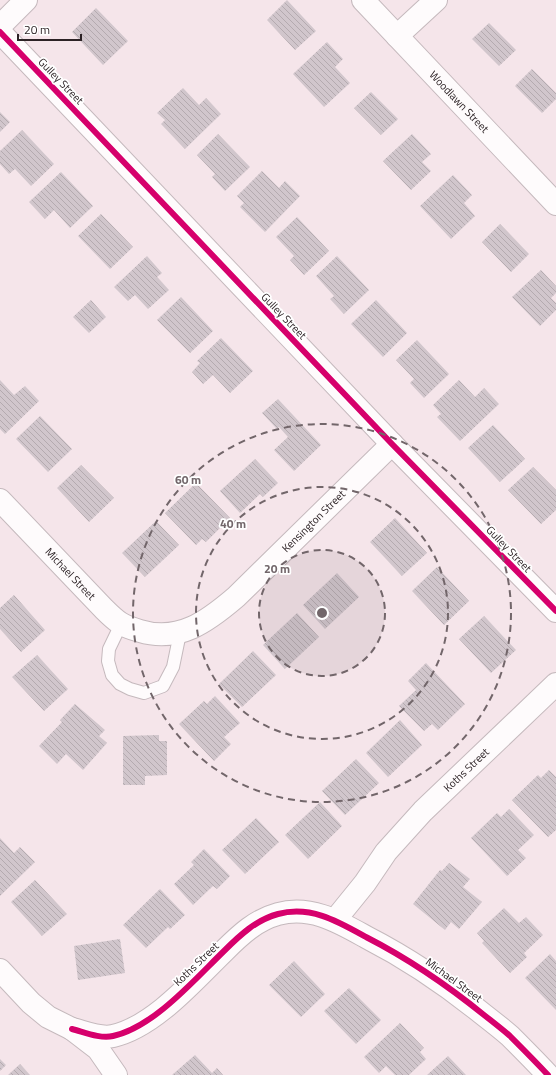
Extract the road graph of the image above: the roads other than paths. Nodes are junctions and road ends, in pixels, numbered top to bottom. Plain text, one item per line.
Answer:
1 (26, 0) edge
2 (363, 0) edge
3 (436, 0) edge
4 (0, 26) edge
5 (0, 32) edge
6 (397, 36) junction
7 (556, 204) edge
8 (392, 444) junction
9 (0, 500) edge
10 (556, 611) edge
11 (121, 624) junction
12 (180, 633) junction
13 (150, 634) joint
14 (556, 684) edge
15 (335, 920) junction
16 (0, 970) edge
17 (72, 1029) junction
18 (116, 1075) edge
19 (548, 1075) edge

1 - 4 street
2 - 6 street, Woodlawn Street
3 - 6 street
5 - 8 street, Gulley Street
6 - 7 street, Woodlawn Street
8 - 10 street, Gulley Street
8 - 12 street, Kensington Street
9 - 11 street, Michael Street
11 - 12 lane
11 - 13 street, Michael Street
12 - 13 street, Kensington Street
14 - 15 street, Koths Street
15 - 17 street, Koths Street
15 - 19 street, Michael Street
16 - 17 street
17 - 18 street

